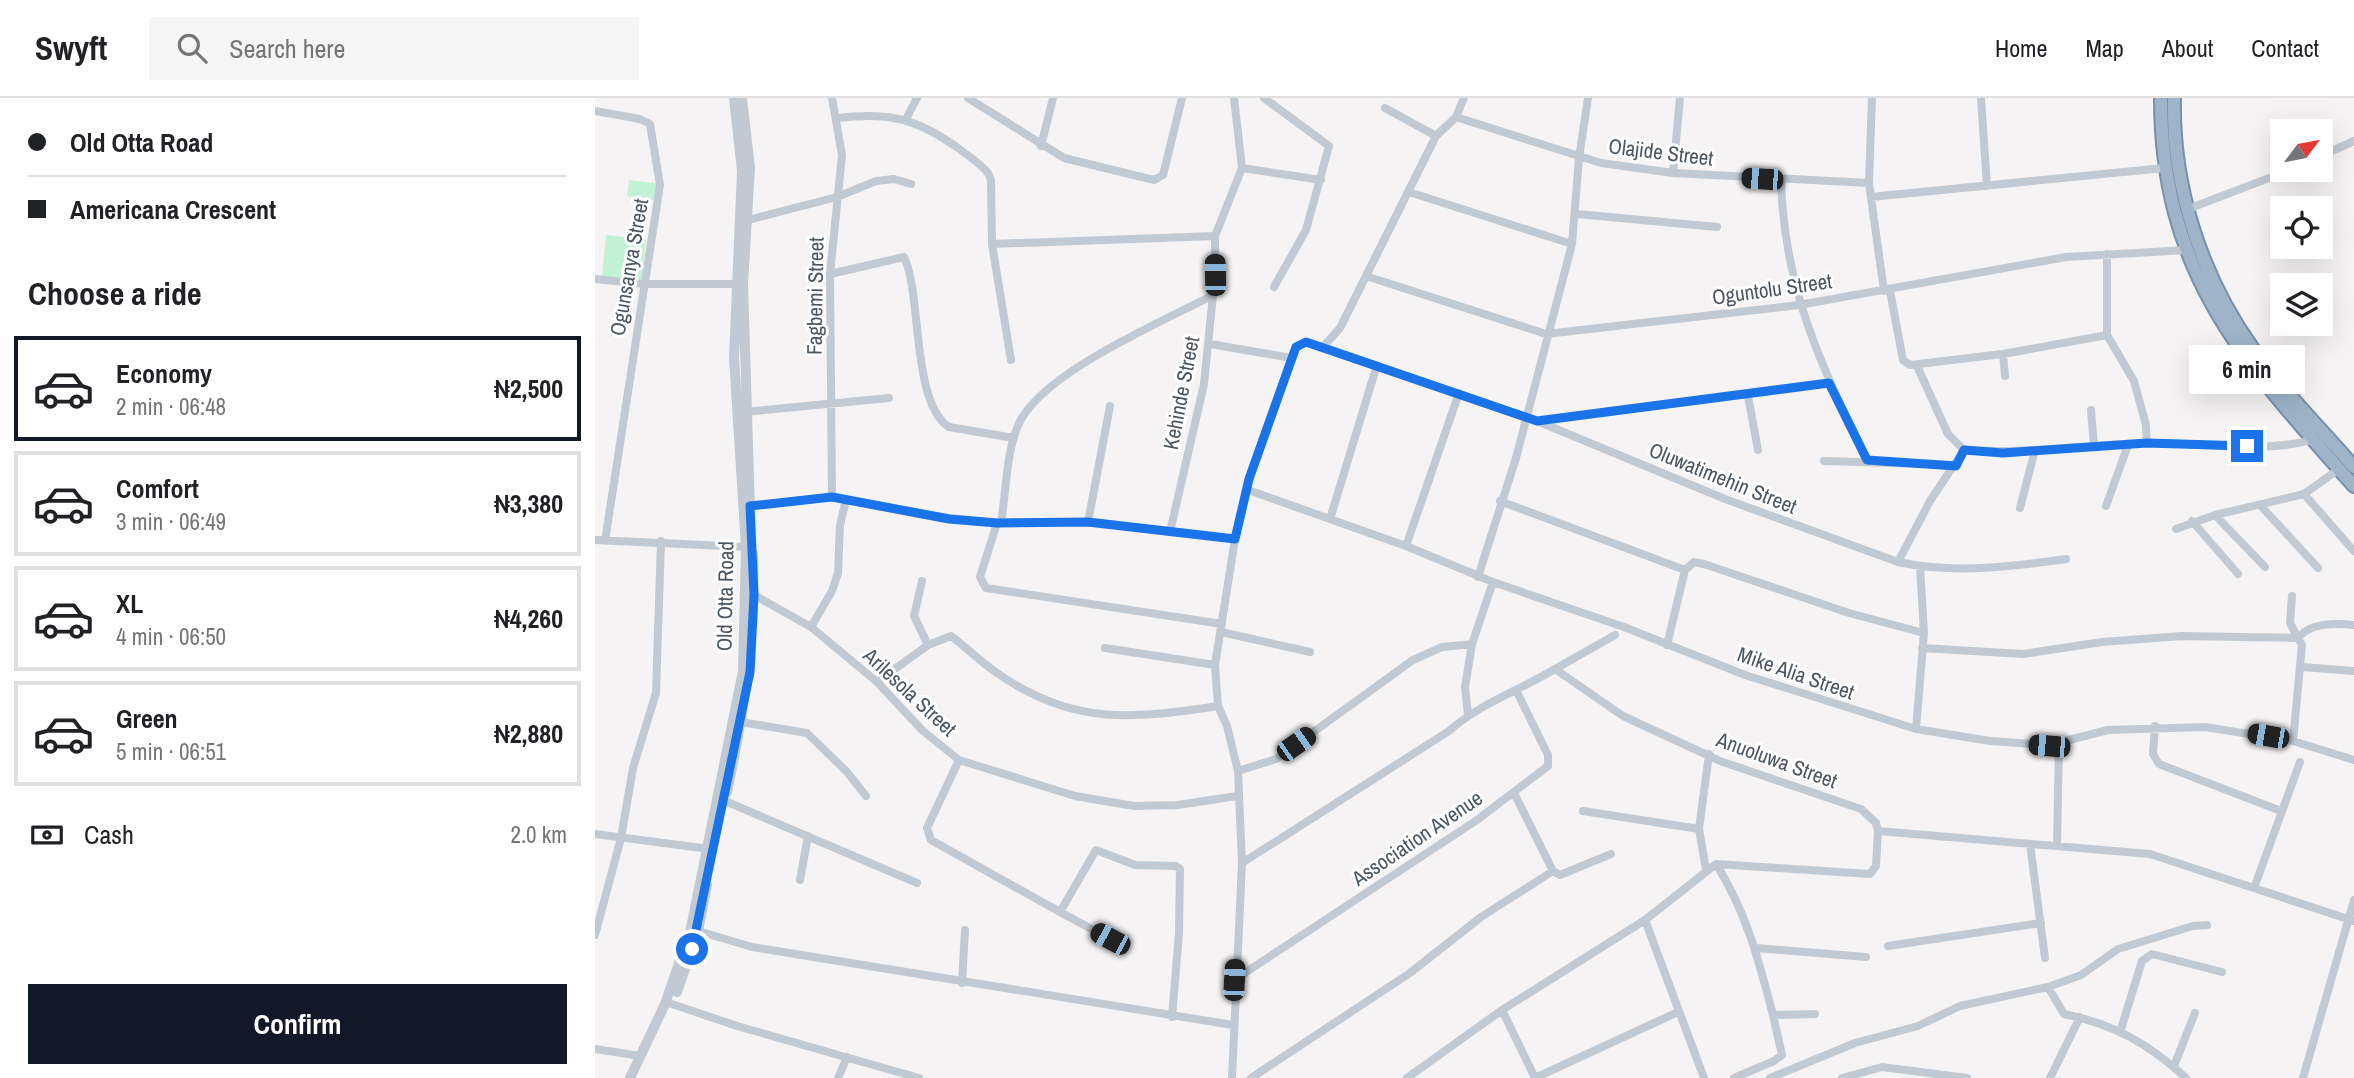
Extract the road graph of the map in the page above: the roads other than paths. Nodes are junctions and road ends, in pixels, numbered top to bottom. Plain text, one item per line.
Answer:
1 (734, 98) edge
2 (742, 98) edge
3 (832, 98) edge
4 (917, 98) edge
5 (968, 98) edge
6 (1053, 98) edge
7 (1182, 98) edge
8 (1234, 98) edge
9 (1264, 98) edge
10 (1464, 98) edge
11 (1588, 98) edge
12 (1680, 98) edge
13 (1872, 98) edge
14 (1981, 98) edge
15 (2161, 98) edge
16 (2174, 98) edge
17 (1385, 108) dead end
18 (595, 111) edge
19 (1456, 117) junction
20 (838, 118) junction
21 (906, 119) junction
22 (1436, 136) junction
23 (2354, 141) edge
24 (1041, 146) junction
25 (2333, 151) edge
26 (1579, 158) junction
27 (1242, 168) junction
28 (2164, 168) junction
29 (1673, 173) junction
30 (2270, 178) edge
31 (1321, 180) junction
32 (1781, 180) junction
33 (1869, 183) junction
34 (911, 184) dead end
35 (1987, 186) junction
36 (1409, 192) junction
37 (837, 197) junction
38 (1871, 197) junction
39 (2188, 209) junction
40 (1577, 214) junction
41 (748, 220) junction
42 (1717, 227) dead end
43 (1215, 236) junction
44 (992, 244) junction
45 (1572, 244) junction
46 (2187, 250) junction
47 (2106, 254) junction
48 (830, 274) junction
49 (1369, 277) junction
50 (595, 279) edge
51 (644, 284) junction
52 (735, 284) junction
53 (1274, 287) dead end
54 (1887, 291) junction
55 (1213, 295) junction
56 (1799, 305) junction
57 (1546, 334) junction
58 (2107, 335) junction
59 (1210, 344) junction
60 (1323, 347) junction
61 (2003, 354) junction
62 (1292, 358) junction
63 (1011, 360) dead end
64 (1377, 365) junction
65 (1917, 366) junction
66 (2005, 376) dead end
67 (740, 380) junction
68 (1829, 383) junction
69 (1459, 393) junction
70 (1748, 396) junction
71 (889, 398) dead end
72 (831, 405) junction
73 (1111, 406) dead end
74 (2091, 410) dead end
75 (745, 412) junction
76 (1525, 418) junction
77 (1537, 421) junction
78 (1014, 438) junction
79 (2312, 440) junction
80 (2147, 443) junction
81 (2128, 445) junction
82 (2094, 446) junction
83 (1758, 450) dead end
84 (1964, 450) junction
85 (2035, 450) junction
86 (1867, 460) junction
87 (1824, 461) dead end
88 (1956, 466) junction
89 (2354, 467) edge
90 (2339, 469) junction
91 (2354, 486) edge
92 (1248, 490) junction
93 (2304, 494) junction
94 (832, 497) junction
95 (846, 500) junction
96 (1500, 501) junction
97 (750, 506) junction
98 (2106, 506) dead end
99 (2261, 506) junction
100 (2020, 508) dead end
101 (2215, 515) junction
102 (1330, 519) junction
103 (2192, 521) junction
104 (1088, 522) junction
105 (999, 523) junction
106 (2176, 529) dead end
107 (1170, 532) junction
108 (1235, 539) junction
109 (600, 540) edge
110 (661, 541) junction
111 (1406, 546) junction
112 (746, 547) junction
113 (2354, 551) edge
114 (2066, 559) dead end
115 (1898, 562) junction
116 (2265, 566) dead end
117 (1920, 567) junction
118 (2318, 568) dead end
119 (1685, 570) junction
120 (2238, 574) dead end
121 (1478, 577) junction
122 (922, 581) dead end
123 (1493, 582) junction
124 (754, 595) junction
125 (2292, 596) dead end
126 (2354, 625) edge
127 (811, 627) junction
128 (1221, 628) junction
129 (1924, 633) junction
130 (1615, 635) dead end
131 (2298, 639) junction
132 (1472, 644) junction
133 (928, 645) junction
134 (1667, 645) junction
135 (1105, 648) dead end
136 (1922, 648) junction
137 (1310, 652) dead end
138 (1215, 665) junction
139 (2302, 667) junction
140 (1555, 669) junction
141 (2354, 671) edge
142 (877, 681) junction
143 (1517, 692) junction
144 (1218, 706) junction
145 (1468, 715) junction
146 (741, 722) junction
147 (2155, 726) junction
148 (1916, 729) junction
149 (2293, 741) junction
150 (2059, 744) junction
151 (1709, 754) junction
152 (959, 760) junction
153 (2354, 760) edge
154 (2300, 762) dead end
155 (1238, 771) junction
156 (1514, 793) junction
157 (866, 796) dead end
158 (1237, 796) junction
159 (725, 801) junction
160 (1583, 811) dead end
161 (2281, 811) junction
162 (1699, 829) junction
163 (1878, 831) junction
164 (595, 834) edge
165 (808, 836) junction
166 (621, 838) junction
167 (2030, 844) junction
168 (2057, 846) junction
169 (709, 849) junction
170 (1611, 855) dead end
171 (1242, 863) junction
172 (1716, 864) junction
173 (1706, 870) junction
174 (1553, 871) junction
175 (800, 880) dead end
176 (917, 883) dead end
177 (2254, 888) junction
178 (2354, 900) edge
179 (1061, 912) junction
180 (1644, 920) junction
181 (2351, 921) edge
182 (2041, 923) junction
183 (2207, 925) dead end
184 (965, 930) dead end
185 (698, 931) junction
186 (595, 935) edge
187 (1110, 939) dead end
188 (1888, 946) dead end
189 (1756, 948) junction
190 (1866, 957) dead end
191 (2045, 958) dead end
192 (2222, 972) dead end
193 (1234, 980) junction
194 (962, 983) junction
195 (2048, 987) junction
196 (671, 1004) junction
197 (1502, 1010) junction
198 (1678, 1012) junction
199 (2195, 1013) dead end
200 (1815, 1014) dead end
201 (1773, 1015) junction
202 (1172, 1017) junction
203 (2080, 1017) junction
204 (1233, 1025) junction
205 (2121, 1029) junction
206 (595, 1049) edge
207 (641, 1056) junction
208 (847, 1058) junction
209 (2174, 1066) junction
210 (630, 1078) edge
211 (637, 1078) edge
212 (838, 1078) edge
213 (919, 1078) edge
214 (1232, 1078) edge
215 (1251, 1078) edge
216 (1408, 1078) edge
217 (1535, 1078) edge
218 (1704, 1078) edge
219 (1734, 1078) edge
220 (1770, 1078) edge
221 (1842, 1078) edge
222 (1967, 1078) edge
223 (2050, 1078) edge
224 (2186, 1078) edge
225 (2303, 1078) edge

1 - 52 street, Old Otta Road
2 - 41 street, Old Otta Road
3 - 20 street, Fagbemi Street
4 - 21 street
5 - 24 street
6 - 24 street
7 - 24 street
8 - 27 street, Kehinde Street
9 - 31 street
10 - 19 street
11 - 26 street
12 - 29 street
13 - 33 street
14 - 35 street
15 - 28 highway
16 - 39 highway
17 - 22 street
18 - 51 street, Ogunsanya Street
19 - 22 street
19 - 26 street, Olajide Street
20 - 21 street
20 - 37 street, Fagbemi Street
21 - 44 street
22 - 36 street
23 - 25 street
26 - 29 street, Olajide Street
26 - 40 street
27 - 31 street
27 - 43 street, Kehinde Street
28 - 35 street
28 - 46 highway
29 - 32 street, Olajide Street
30 - 39 street
31 - 53 street
32 - 33 street, Olajide Street
32 - 56 street
33 - 38 street
34 - 37 street
35 - 38 street
36 - 45 street
36 - 49 street
37 - 41 street
37 - 48 street, Fagbemi Street
38 - 54 street
39 - 89 highway
40 - 42 street
40 - 45 street
41 - 67 street, Old Otta Road
43 - 44 street
43 - 55 street, Kehinde Street
44 - 63 street
45 - 57 street
46 - 47 street, Oguntolu Street
46 - 79 highway
47 - 54 street, Oguntolu Street
47 - 58 street
48 - 72 street, Fagbemi Street
48 - 78 street
49 - 57 street, Oguntolu Street
49 - 60 street
50 - 51 street
51 - 52 street
51 - 109 street, Ogunsanya Street
52 - 67 street, Old Otta Road
54 - 56 street, Oguntolu Street
54 - 65 street
55 - 59 street, Kehinde Street
55 - 78 street
56 - 57 street, Oguntolu Street
56 - 68 street
57 - 76 street
58 - 61 street
58 - 80 street
59 - 62 street
59 - 107 street, Kehinde Street
60 - 62 street
60 - 64 street, Oluwatimehin Street
61 - 65 street
61 - 66 street
62 - 92 street
64 - 69 street, Oluwatimehin Street
64 - 102 street
65 - 84 street
67 - 75 street, Old Otta Road
67 - 112 street, Old Otta Road
68 - 70 street
68 - 86 street
69 - 76 street, Oluwatimehin Street
69 - 111 street
70 - 77 street
70 - 83 street
71 - 72 street
72 - 75 street
72 - 94 street, Fagbemi Street
73 - 104 street
74 - 82 street
75 - 97 street, Old Otta Road
76 - 77 street, Oluwatimehin Street
76 - 96 street
77 - 115 street, Oluwatimehin Street
78 - 105 street
79 - 80 street
79 - 90 highway
80 - 81 street
81 - 82 street
81 - 98 street
82 - 85 street
84 - 85 street
84 - 88 street
85 - 100 street
86 - 87 street
86 - 88 street
88 - 115 street
90 - 91 highway
90 - 93 street
92 - 102 street, Mike Alia Street
92 - 108 street
93 - 99 street
93 - 113 street
94 - 95 street
94 - 97 street
95 - 105 street
95 - 127 street
96 - 119 street
96 - 121 street
97 - 124 street, Old Otta Road
99 - 101 street
99 - 118 street
101 - 103 street
101 - 116 street
102 - 111 street, Mike Alia Street
103 - 106 street
103 - 120 street
104 - 105 street
104 - 107 street
105 - 128 street
107 - 108 street
108 - 128 street
109 - 110 street
110 - 112 street
110 - 166 street
111 - 121 street, Mike Alia Street
112 - 169 street, Old Otta Road
114 - 117 street, Oluwatimehin Street
115 - 117 street, Oluwatimehin Street
117 - 129 street
119 - 129 street
119 - 134 street
121 - 123 street, Mike Alia Street
122 - 133 street
123 - 132 street
123 - 134 street, Mike Alia Street
124 - 127 street, Arilesola Street
124 - 146 street, Old Otta Road
125 - 131 street
126 - 131 street
127 - 142 street, Arilesola Street
128 - 137 street
128 - 138 street
129 - 136 street
130 - 140 street
131 - 136 street
131 - 139 street
132 - 145 street
132 - 155 street
133 - 142 street
133 - 144 street
134 - 148 street, Mike Alia Street
135 - 138 street
136 - 148 street
138 - 144 street
139 - 141 street
139 - 149 street
140 - 143 street
140 - 151 street, Anuoluwa Street
142 - 152 street, Arilesola Street
143 - 145 street
143 - 156 street, Association Avenue
144 - 155 street
145 - 171 street
146 - 157 street
146 - 159 street, Old Otta Road
147 - 149 street, Mike Alia Street
147 - 150 street, Mike Alia Street
147 - 161 street
148 - 150 street, Mike Alia Street
149 - 153 street, Mike Alia Street
150 - 168 street
151 - 162 street
151 - 163 street, Anuoluwa Street
152 - 158 street, Arilesola Street
152 - 179 street
154 - 161 street
155 - 158 street
156 - 174 street
156 - 193 street, Association Avenue
158 - 171 street
159 - 165 street
159 - 185 street, Old Otta Road
160 - 162 street
161 - 177 street
162 - 173 street
163 - 167 street
163 - 172 street
164 - 166 street
165 - 175 street
165 - 176 street
166 - 169 street
166 - 186 street
167 - 168 street
167 - 182 street
168 - 177 street
169 - 207 street, Old Otta Road
170 - 174 street
171 - 193 street
172 - 173 street
172 - 189 street
173 - 180 street
174 - 215 street
177 - 181 street
178 - 181 street
179 - 187 street
179 - 202 street
180 - 197 street
180 - 198 street
181 - 225 street
182 - 188 street
182 - 191 street
183 - 195 street
184 - 194 street
185 - 194 street
185 - 196 street, Old Otta Road
189 - 190 street
189 - 201 street
192 - 205 street
193 - 204 street
194 - 202 street
195 - 203 street
195 - 220 street
196 - 208 street
196 - 211 street, Old Otta Road
197 - 216 street
197 - 217 street
198 - 217 street
198 - 218 street
199 - 209 street
200 - 201 street
201 - 219 street
202 - 204 street
203 - 205 street
203 - 223 street
204 - 214 street
205 - 209 street
206 - 207 street
207 - 210 street, Old Otta Road
208 - 212 street
208 - 213 street
209 - 224 street
221 - 222 street

